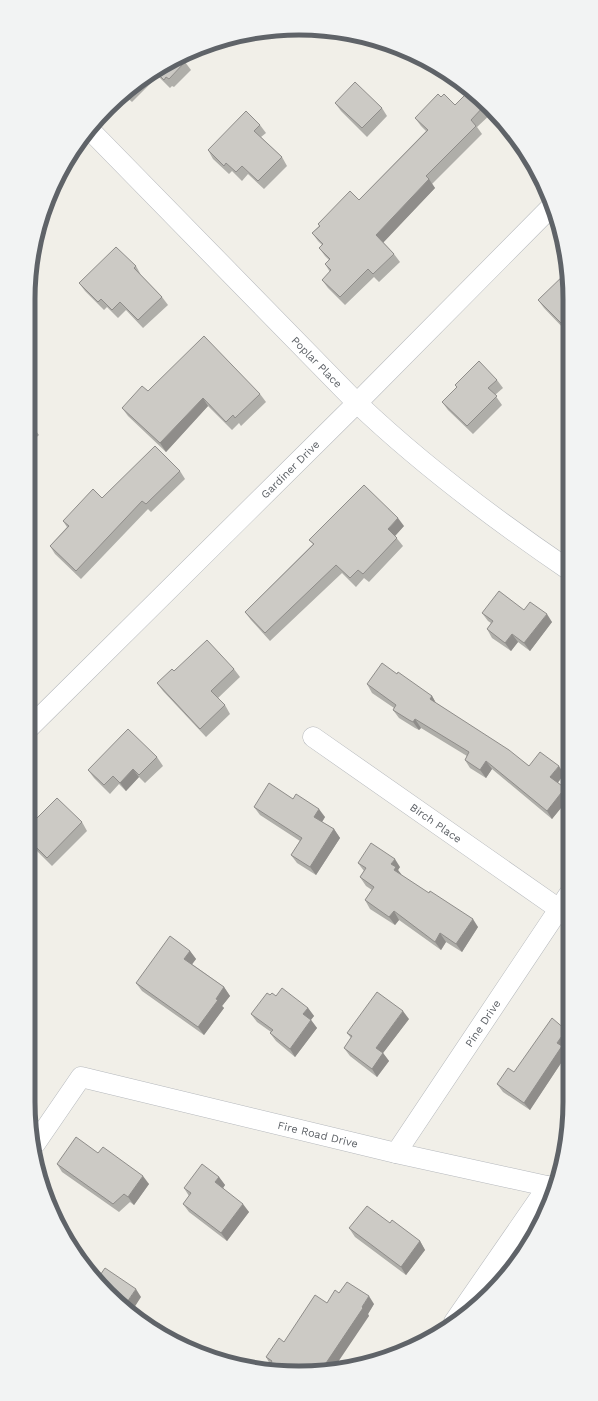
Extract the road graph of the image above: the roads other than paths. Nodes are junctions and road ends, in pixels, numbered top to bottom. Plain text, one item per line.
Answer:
1 (94, 134) edge
2 (548, 210) edge
3 (357, 403) junction
4 (563, 567) edge
5 (35, 722) edge
6 (313, 737) dead end
7 (563, 900) edge
8 (563, 902) edge
9 (38, 1140) edge
10 (396, 1153) junction
11 (549, 1186) edge
12 (546, 1196) edge
13 (465, 1307) edge

1 - 3 street, Poplar Place
2 - 3 street, Gardiner Drive
3 - 4 street, Poplar Place
3 - 5 street, Gardiner Drive
6 - 7 street, Birch Place
8 - 10 street, Pine Drive
9 - 10 street, Fire Road Drive
10 - 11 street, Fire Road Drive
12 - 13 street

